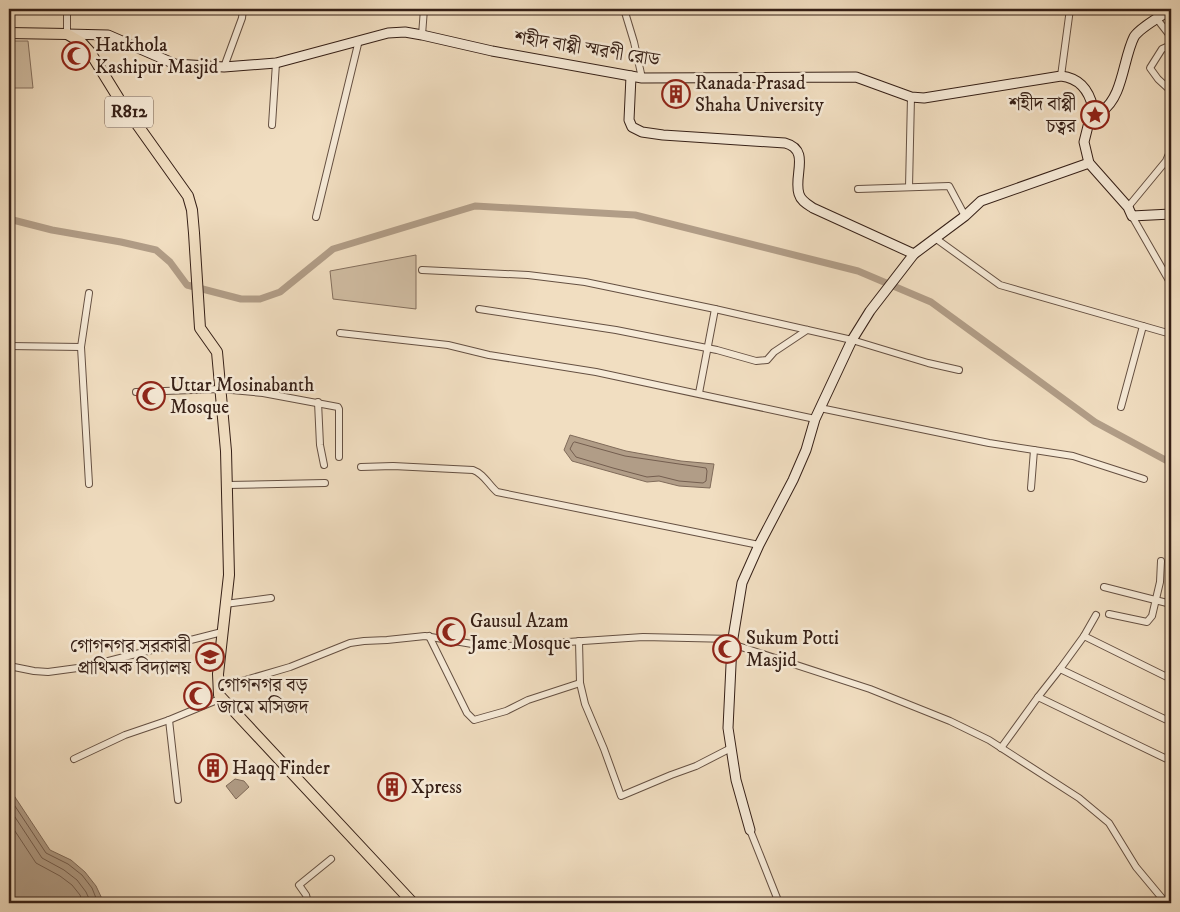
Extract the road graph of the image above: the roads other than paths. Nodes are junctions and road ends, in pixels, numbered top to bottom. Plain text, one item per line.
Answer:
1 (67, 9) edge
2 (244, 9) edge
3 (424, 9) edge
4 (624, 9) edge
5 (1066, 9) edge
6 (1171, 9) edge
7 (1157, 19) junction
8 (9, 33) edge
9 (67, 34) junction
10 (422, 35) junction
11 (1171, 37) edge
12 (359, 40) junction
13 (1171, 45) edge
14 (276, 62) junction
15 (224, 68) junction
16 (631, 76) junction
17 (1061, 76) junction
18 (642, 78) junction
19 (911, 97) junction
20 (1098, 109) junction
21 (1091, 121) junction
22 (272, 125) dead end
23 (1171, 129) edge
24 (1171, 149) edge
25 (1089, 163) junction
26 (909, 187) junction
27 (858, 189) dead end
28 (1128, 207) junction
29 (1171, 214) edge
30 (965, 216) junction
31 (1132, 216) junction
32 (316, 217) dead end
33 (935, 238) junction
34 (914, 254) junction
35 (422, 270) dead end
36 (1171, 284) edge
37 (89, 293) dead end
38 (715, 308) junction
39 (479, 309) dead end
40 (1143, 326) junction
41 (807, 330) junction
42 (340, 333) dead end
43 (1171, 334) edge
44 (852, 340) junction
45 (9, 346) edge
46 (81, 346) junction
47 (707, 348) junction
48 (959, 370) dead end
49 (221, 389) junction
50 (136, 392) dead end
51 (699, 393) junction
52 (318, 402) junction
53 (1120, 407) dead end
54 (820, 408) junction
55 (815, 419) junction
56 (1034, 450) junction
57 (339, 457) dead end
58 (324, 465) dead end
59 (360, 467) dead end
60 (1144, 480) dead end
61 (325, 483) dead end
62 (89, 484) dead end
63 (227, 485) junction
64 (1031, 488) dead end
65 (759, 545) junction
66 (1161, 561) dead end
67 (1104, 587) dead end
68 (271, 598) dead end
69 (1155, 600) junction
70 (225, 604) junction
71 (1171, 604) edge
72 (1108, 614) dead end
73 (1096, 615) dead end
74 (222, 632) junction
75 (429, 636) junction
76 (1084, 636) junction
77 (580, 640) junction
78 (732, 641) junction
79 (9, 666) edge
80 (1060, 669) junction
81 (1171, 680) edge
82 (580, 683) junction
83 (218, 688) junction
84 (1038, 697) junction
85 (222, 698) junction
86 (169, 720) junction
87 (1171, 722) edge
88 (731, 748) junction
89 (1001, 748) junction
90 (74, 759) dead end
91 (1171, 761) edge
92 (178, 800) dead end
93 (750, 830) joint
94 (331, 859) dead end
95 (308, 903) edge
96 (413, 903) edge
97 (779, 903) edge
98 (1166, 903) edge

1 - 9 street
2 - 15 street
3 - 10 street
4 - 18 street
5 - 17 street
6 - 7 street
7 - 11 street
7 - 20 street
8 - 9 main road
9 - 15 street, শহীদ বাপ্পী স্মরণী রোড
9 - 49 main road, R812
10 - 12 street, শহীদ বাপ্পী স্মরণী রোড
10 - 16 street, শহীদ বাপ্পী স্মরণী রোড
12 - 14 street, শহীদ বাপ্পী স্মরণী রোড
12 - 32 street
13 - 23 street
14 - 15 street, শহীদ বাপ্পী স্মরণী রোড
14 - 22 street
16 - 18 street, শহীদ বাপ্পী স্মরণী রোড
16 - 34 street
17 - 19 street, শহীদ বাপ্পী স্মরণী রোড
17 - 20 street
18 - 19 street, শহীদ বাপ্পী স্মরণী রোড
19 - 26 street
20 - 21 street
20 - 21 street
21 - 25 street
24 - 28 street
25 - 28 street
25 - 30 street
26 - 27 street
26 - 30 street
28 - 31 street
29 - 31 street
30 - 33 street
31 - 36 street
33 - 34 street
33 - 40 street
34 - 44 street
35 - 38 street
37 - 46 street
38 - 41 street
38 - 47 street
39 - 47 street
40 - 43 street
40 - 53 street
41 - 44 street
41 - 47 street
42 - 51 street
44 - 48 street
44 - 54 street
45 - 46 street
46 - 62 street
47 - 51 street
49 - 50 street
49 - 52 street
49 - 63 main road, R812
51 - 55 street
52 - 57 street
52 - 58 street
54 - 55 street
54 - 56 street
55 - 65 street
56 - 60 street
56 - 64 street
59 - 65 street
61 - 63 street
63 - 70 main road, R812
65 - 78 street
66 - 69 street
67 - 69 street
68 - 70 street
69 - 71 street
69 - 72 street
70 - 74 main road, R812
73 - 76 street
74 - 79 street
74 - 83 main road, R812
75 - 77 street
75 - 82 street
75 - 83 street
76 - 80 street
76 - 81 street
77 - 78 street
77 - 82 street
78 - 88 street
78 - 89 street
80 - 84 street
80 - 87 street
82 - 88 street
83 - 85 main road, R812
84 - 89 street
84 - 91 street
85 - 86 street
85 - 96 main road, R812
86 - 90 street
86 - 92 street
88 - 93 street
89 - 98 street
93 - 97 street
94 - 95 street

